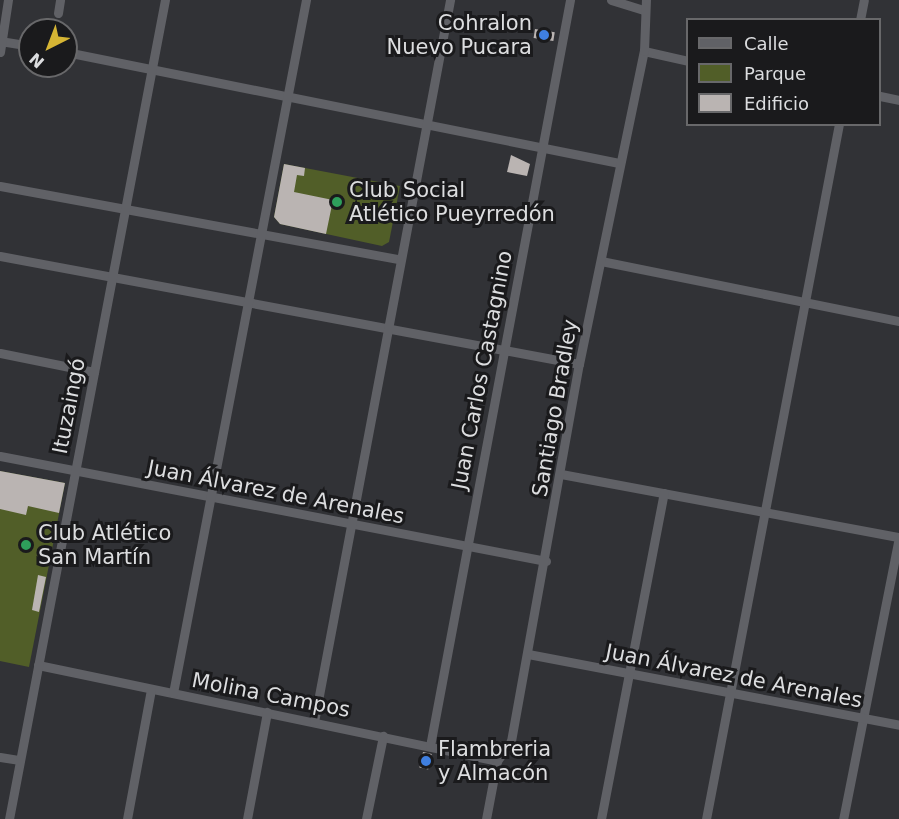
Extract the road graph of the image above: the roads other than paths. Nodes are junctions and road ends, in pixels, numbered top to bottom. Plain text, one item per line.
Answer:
1 (8, 0) edge
2 (60, 0) edge
3 (165, 0) edge
4 (306, 0) edge
5 (450, 0) edge
6 (570, 0) edge
7 (611, 0) edge
8 (646, 0) edge
9 (864, 0) edge
10 (643, 10) junction
11 (58, 13) dead end
12 (860, 18) edge
13 (1, 41) edge
14 (18, 44) edge
15 (645, 51) junction
16 (0, 52) edge
17 (78, 54) edge
18 (686, 61) edge
19 (152, 67) junction
20 (289, 95) junction
21 (881, 96) edge
22 (899, 100) edge
23 (424, 122) junction
24 (839, 126) edge
25 (544, 147) junction
26 (619, 163) junction
27 (0, 186) edge
28 (126, 212) junction
29 (262, 232) junction
30 (0, 256) edge
31 (398, 259) junction
32 (601, 261) junction
33 (112, 277) junction
34 (250, 300) junction
35 (804, 302) junction
36 (899, 321) edge
37 (384, 328) junction
38 (503, 350) junction
39 (0, 353) edge
40 (579, 364) junction
41 (94, 372) junction
42 (0, 456) edge
43 (75, 470) junction
44 (561, 474) junction
45 (664, 493) junction
46 (213, 499) junction
47 (764, 511) junction
48 (347, 524) junction
49 (899, 537) edge
50 (466, 547) junction
51 (546, 561) junction
52 (528, 654) junction
53 (38, 664) junction
54 (629, 674) junction
55 (151, 690) junction
56 (173, 693) junction
57 (729, 694) junction
58 (267, 712) junction
59 (863, 719) junction
60 (314, 722) junction
61 (899, 725) edge
62 (382, 736) junction
63 (430, 746) junction
64 (0, 757) edge
65 (20, 760) junction
66 (497, 761) junction
67 (9, 819) edge
68 (127, 819) edge
69 (247, 819) edge
70 (366, 819) edge
71 (486, 819) edge
72 (601, 819) edge
73 (706, 819) edge
74 (843, 819) edge

1 - 13 street
2 - 11 street
3 - 19 street, Ituzaingó
4 - 20 street
5 - 23 street
6 - 25 street, Juan Carlos Castagnino
7 - 10 street
8 - 10 street, Santiago Bradley
9 - 12 street
10 - 15 street, Santiago Bradley
13 - 14 street
13 - 16 street
15 - 18 street
15 - 26 street, Santiago Bradley
17 - 19 street
19 - 20 street
19 - 28 street, Ituzaingó
20 - 23 street
20 - 29 street
21 - 22 street
23 - 25 street
23 - 31 street
24 - 35 street
25 - 26 street
25 - 38 street, Juan Carlos Castagnino
26 - 32 street, Santiago Bradley
27 - 28 street
28 - 29 street
28 - 33 street, Ituzaingó
29 - 31 street
29 - 34 street
30 - 33 street
31 - 37 street
32 - 35 street
32 - 40 street, Santiago Bradley
33 - 34 street
33 - 41 street, Ituzaingó
34 - 37 street
34 - 46 street
35 - 36 street
35 - 47 street
37 - 38 street
37 - 48 street
38 - 40 street
38 - 50 street, Juan Carlos Castagnino
39 - 41 street
40 - 44 street, Santiago Bradley
41 - 43 street, Ituzaingó
42 - 43 street, Juan Álvarez de Arenales
43 - 46 street, Juan Álvarez de Arenales
43 - 53 street, Ituzaingó
44 - 45 street
44 - 51 street, Santiago Bradley
45 - 47 street
45 - 54 street
46 - 48 street, Juan Álvarez de Arenales
46 - 56 street
47 - 49 street
47 - 57 street
48 - 50 street, Juan Álvarez de Arenales
48 - 60 street
49 - 59 street
50 - 51 street, Juan Álvarez de Arenales
50 - 63 street, Juan Carlos Castagnino
51 - 52 street, Santiago Bradley
52 - 54 street, Juan Álvarez de Arenales
52 - 66 street, Santiago Bradley
53 - 55 street, Molina Campos
53 - 65 street, Ituzaingó
54 - 57 street, Juan Álvarez de Arenales
54 - 72 street
55 - 56 street, Molina Campos
55 - 68 street
56 - 58 street, Molina Campos
57 - 59 street, Juan Álvarez de Arenales
57 - 73 street
58 - 60 street, Molina Campos
58 - 69 street
59 - 61 street, Juan Álvarez de Arenales
59 - 74 street
60 - 62 street, Molina Campos
62 - 63 street, Molina Campos
62 - 70 street
63 - 66 street, Molina Campos
64 - 65 street
65 - 67 street, Ituzaingó
66 - 71 street, Santiago Bradley

